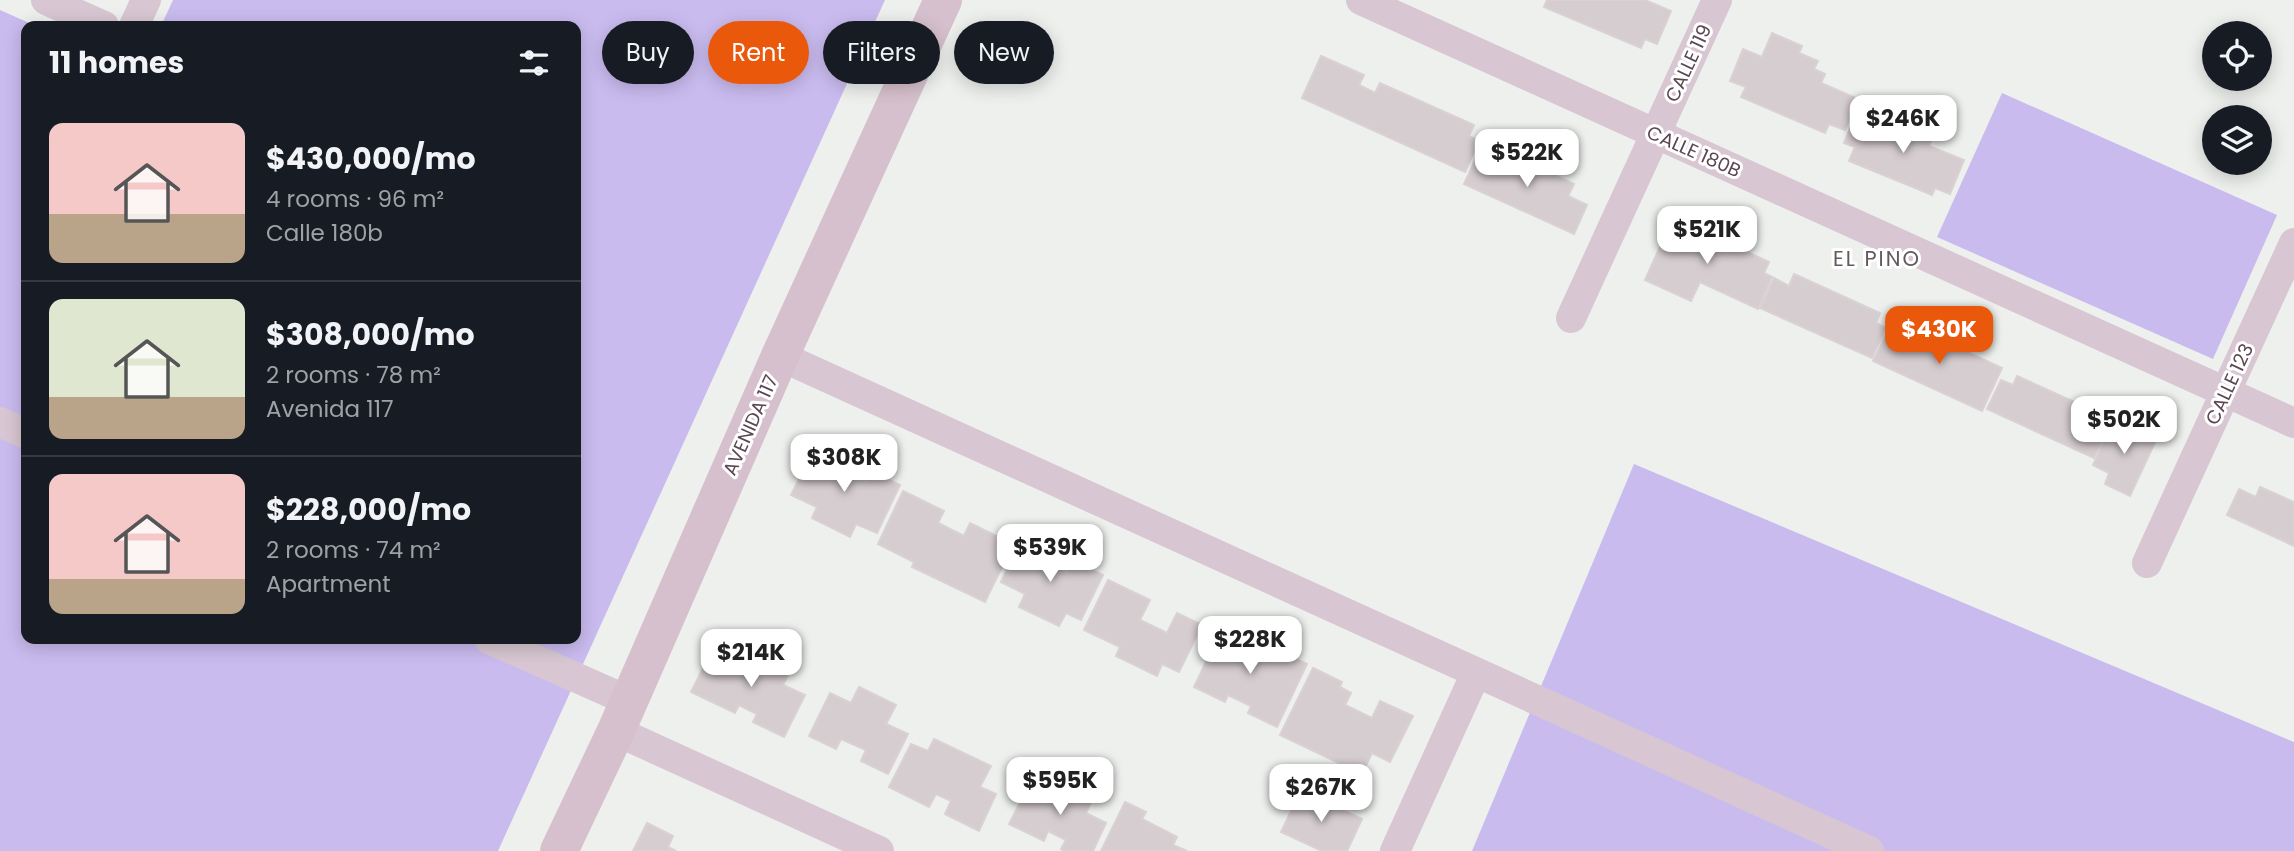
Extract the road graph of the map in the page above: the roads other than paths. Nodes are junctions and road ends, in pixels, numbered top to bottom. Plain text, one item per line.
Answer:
1 (46, 0) edge
2 (146, 0) edge
3 (943, 0) edge
4 (1361, 0) edge
5 (1717, 0) edge
6 (93, 21) edge
7 (136, 21) edge
8 (1656, 134) junction
9 (2294, 243) edge
10 (1572, 318) dead end
11 (780, 356) junction
12 (2226, 392) junction
13 (0, 422) edge
14 (2294, 423) edge
15 (21, 432) edge
16 (2147, 563) dead end
17 (498, 644) edge
18 (1476, 673) junction
19 (622, 716) junction
20 (559, 851) edge
21 (879, 851) edge
22 (1395, 851) edge
23 (1869, 851) edge

1 - 6 street
2 - 7 street
3 - 11 street, AVENIDA 117
4 - 8 street, CALLE 180B
5 - 8 street, CALLE 119
8 - 10 street, CALLE 119
8 - 12 street, CALLE 180B
9 - 12 street, CALLE 123
11 - 18 street
11 - 19 street, AVENIDA 117
12 - 14 street, CALLE 180B
12 - 16 street, CALLE 123
13 - 15 street
17 - 19 street
18 - 22 street
18 - 23 street
19 - 20 street, AVENIDA 117
19 - 21 street

